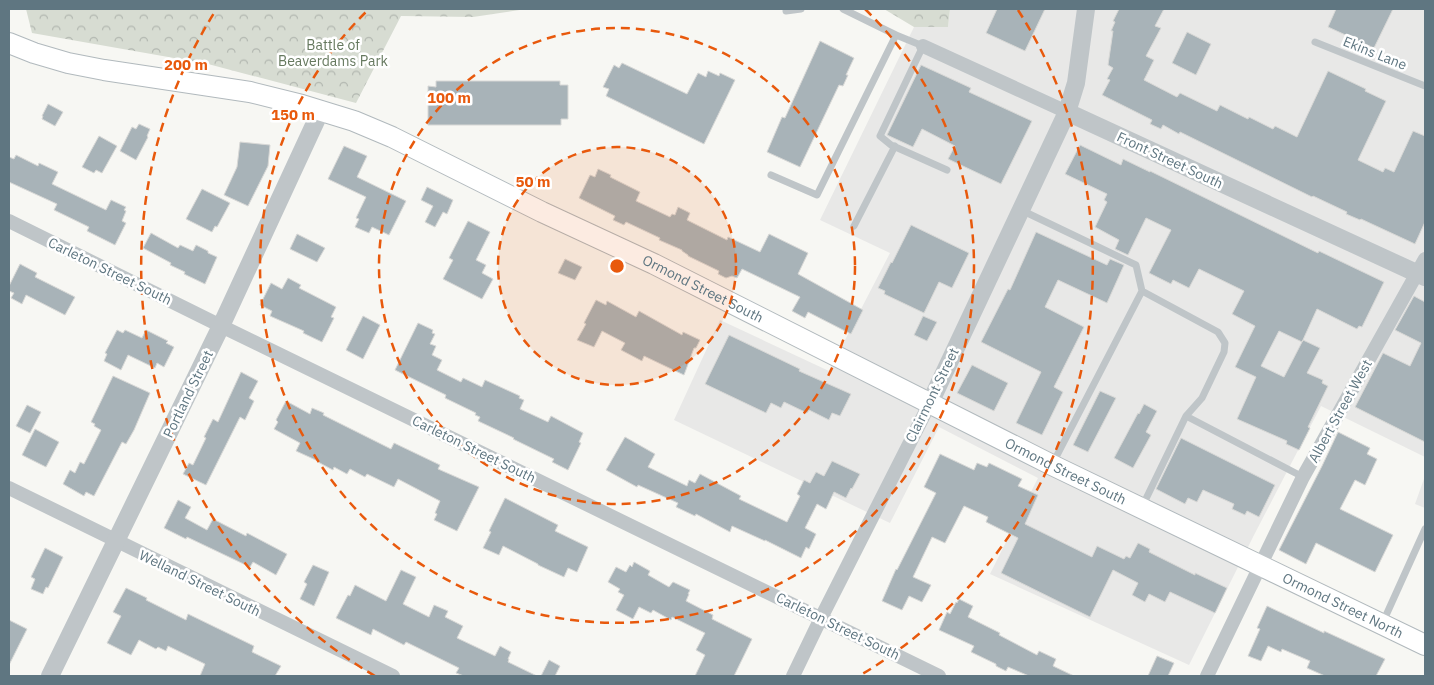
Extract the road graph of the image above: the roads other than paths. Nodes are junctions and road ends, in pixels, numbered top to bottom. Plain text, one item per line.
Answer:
1 (801, 9) edge
2 (843, 9) edge
3 (1086, 9) edge
4 (786, 11) dead end
5 (896, 35) junction
6 (1315, 42) dead end
7 (9, 43) edge
8 (923, 46) junction
9 (1425, 86) edge
10 (321, 110) junction
11 (1067, 112) junction
12 (895, 146) junction
13 (947, 170) dead end
14 (771, 175) dead end
15 (1021, 210) junction
16 (9, 220) edge
17 (854, 226) dead end
18 (1423, 270) edge
19 (1142, 290) junction
20 (221, 326) junction
21 (930, 402) junction
22 (1186, 416) junction
23 (1052, 465) junction
24 (1304, 477) junction
25 (9, 488) edge
26 (1141, 508) junction
27 (1425, 529) edge
28 (116, 542) junction
29 (1260, 566) junction
30 (821, 618) junction
31 (1382, 625) junction
32 (1425, 645) edge
33 (50, 676) edge
34 (392, 676) edge
35 (793, 676) edge
36 (939, 676) edge
37 (1207, 676) edge

1 - 4 lane
2 - 5 lane
3 - 11 street, Clairmont Street
5 - 8 lane
5 - 14 lane
6 - 9 lane, Ekins Lane
7 - 10 main road, Ormond Street South
8 - 11 street, Front Street South
8 - 12 lane
10 - 20 street, Portland Street
10 - 21 main road, Ormond Street South
11 - 15 street, Clairmont Street
11 - 18 street, Front Street South
12 - 13 lane
12 - 17 lane
15 - 19 lane
15 - 21 street, Clairmont Street
16 - 20 street, Carleton Street South
18 - 24 street, Albert Street West
19 - 22 lane
19 - 23 lane
20 - 28 street, Portland Street
20 - 30 street, Carleton Street South
21 - 23 main road, Ormond Street South
21 - 30 street, Clairmont Street
22 - 24 lane
22 - 26 lane
23 - 26 main road, Ormond Street South
24 - 29 street, Albert Street West
25 - 28 street, Welland Street South
26 - 29 main road, Ormond Street South
27 - 31 lane
28 - 33 street, Portland Street
28 - 34 street, Welland Street South
29 - 31 main road, Ormond Street North
29 - 37 street, Albert Street West
30 - 35 street, Clairmont Street
30 - 36 street, Carleton Street South
31 - 32 main road, Ormond Street North

